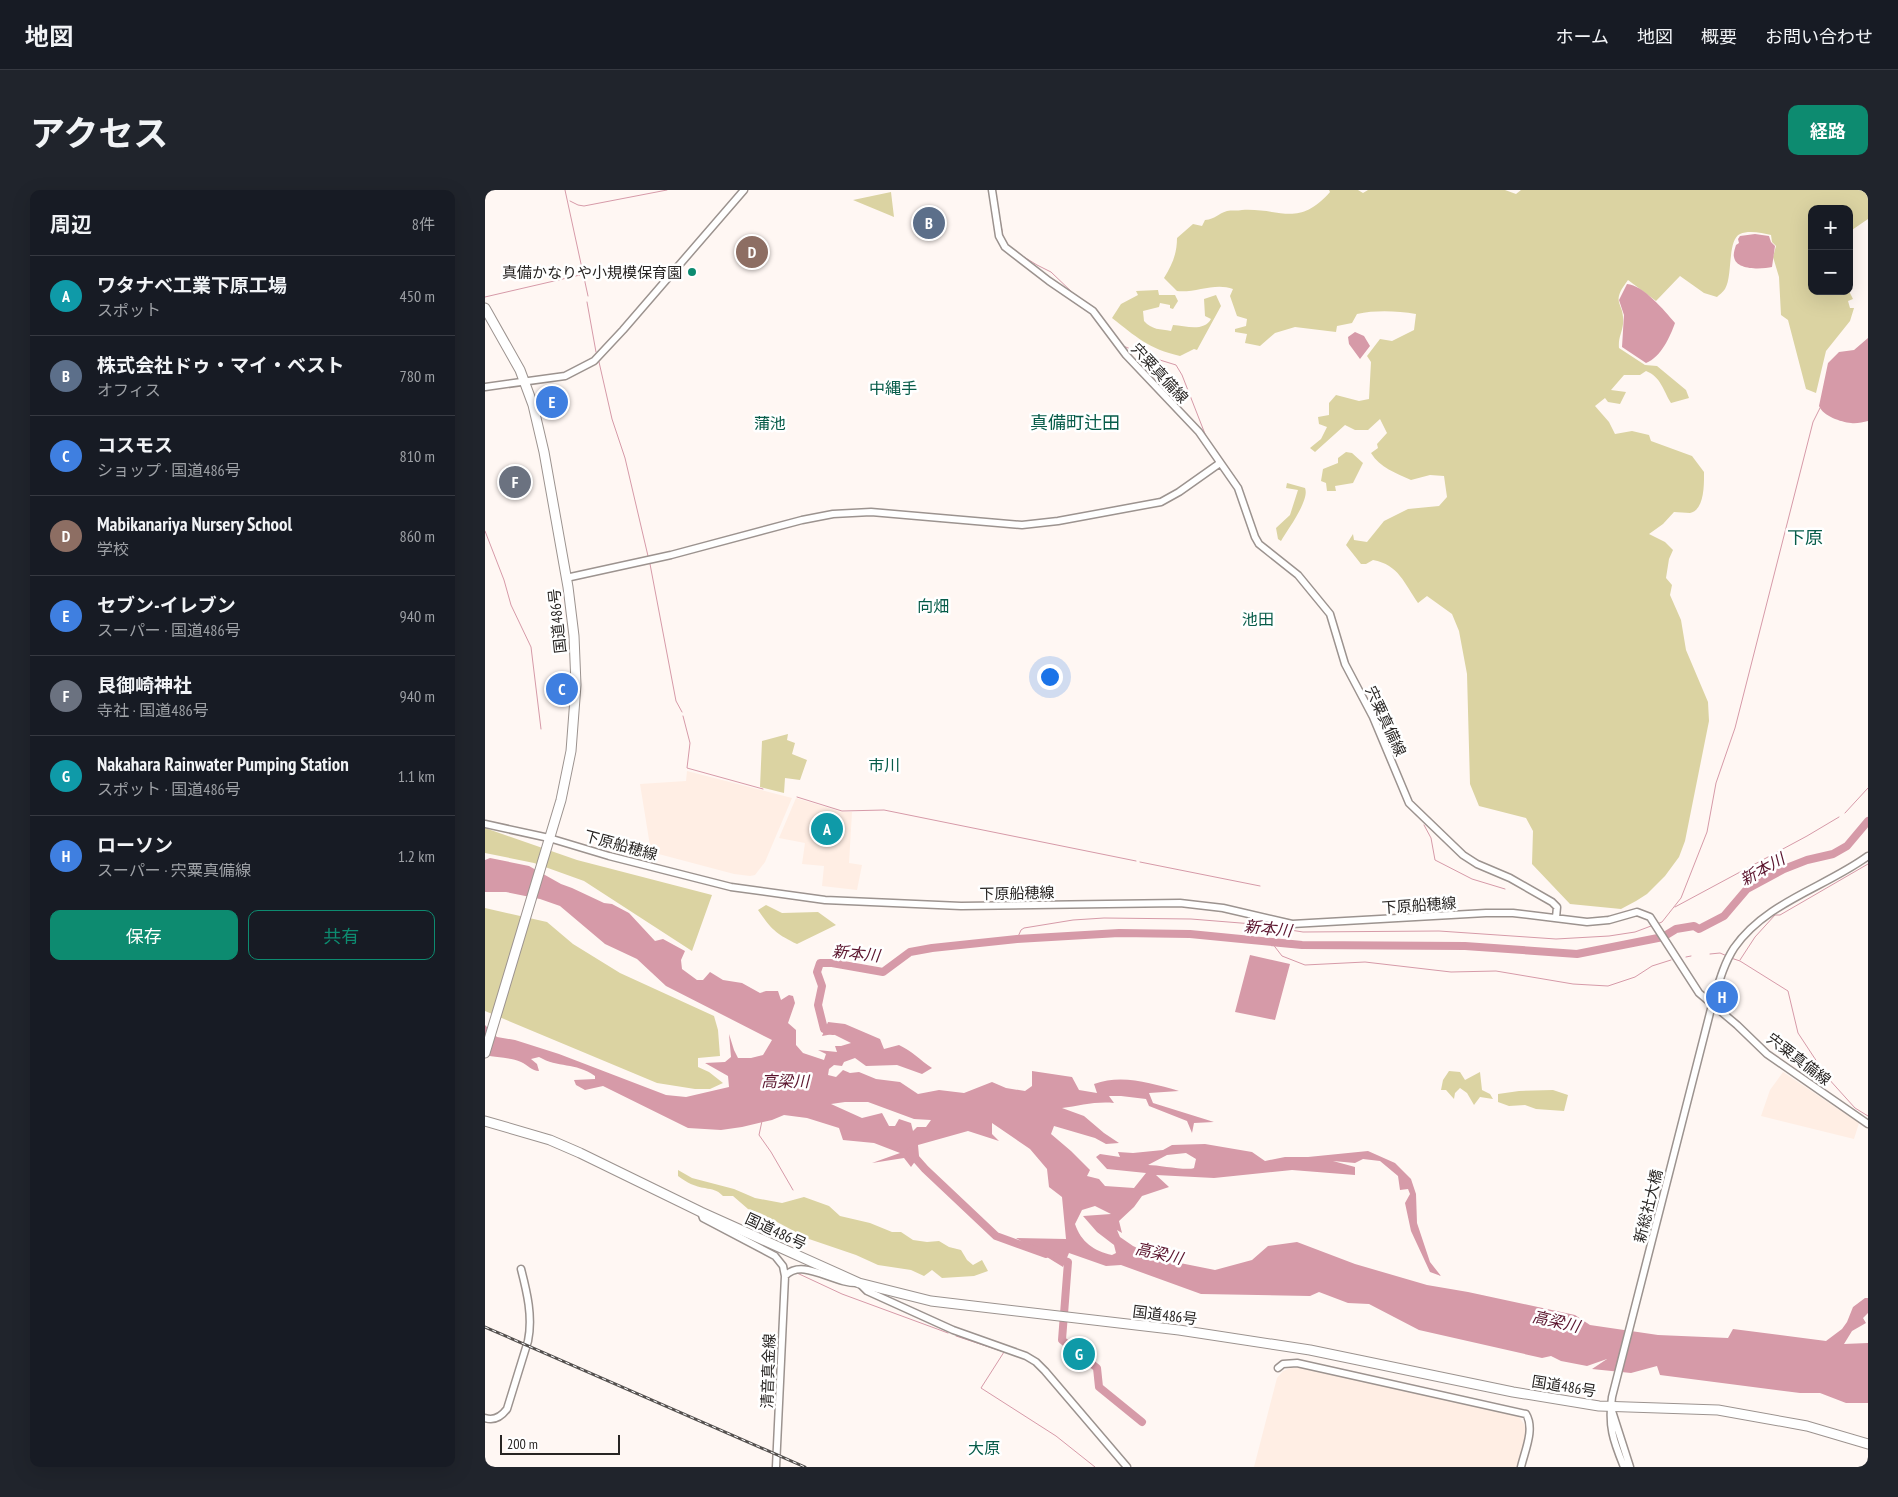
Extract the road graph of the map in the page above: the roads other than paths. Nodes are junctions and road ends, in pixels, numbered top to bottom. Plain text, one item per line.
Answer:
1 (744, 190) edge
2 (992, 190) edge
3 (485, 308) edge
4 (525, 382) junction
5 (485, 387) edge
6 (1220, 462) junction
7 (566, 578) junction
8 (485, 824) edge
9 (550, 837) junction
10 (1868, 856) edge
11 (1556, 918) junction
12 (1712, 1005) junction
13 (485, 1054) edge
14 (485, 1121) edge
15 (1868, 1124) edge
16 (701, 1212) junction
17 (778, 1259) junction
18 (797, 1268) junction
19 (521, 1270) dead end
20 (785, 1276) junction
21 (859, 1283) junction
22 (848, 1284) junction
23 (867, 1291) junction
24 (1278, 1368) dead end
25 (1610, 1407) junction
26 (485, 1418) edge
27 (1612, 1420) junction
28 (1868, 1444) edge
29 (777, 1467) edge
30 (1127, 1467) edge
31 (1521, 1467) edge
32 (1625, 1467) edge
33 (1630, 1467) edge

1 - 4 main road
2 - 6 main road, 宍粟真備線
3 - 4 highway, 国道486号
4 - 5 main road
4 - 7 highway, 国道486号
6 - 7 main road
6 - 11 main road, 宍粟真備線
7 - 9 highway, 国道486号
8 - 9 main road, 下原船穂線
9 - 11 main road, 下原船穂線
9 - 13 highway, 国道486号
10 - 12 main road, 新総社大橋
11 - 12 main road, 宍粟真備線
12 - 15 main road, 宍粟真備線
12 - 25 main road, 新総社大橋
14 - 16 highway, 国道486号
16 - 17 main road
16 - 21 highway, 国道486号
17 - 18 main road
17 - 20 main road, 清音真金線
18 - 20 main road
18 - 22 main road
19 - 26 main road
20 - 29 main road, 清音真金線
21 - 22 main road
21 - 23 main road
21 - 25 highway, 国道486号
22 - 23 main road
23 - 30 main road
24 - 31 main road
25 - 27 main road
25 - 28 highway, 国道486号
27 - 32 main road
27 - 33 main road

